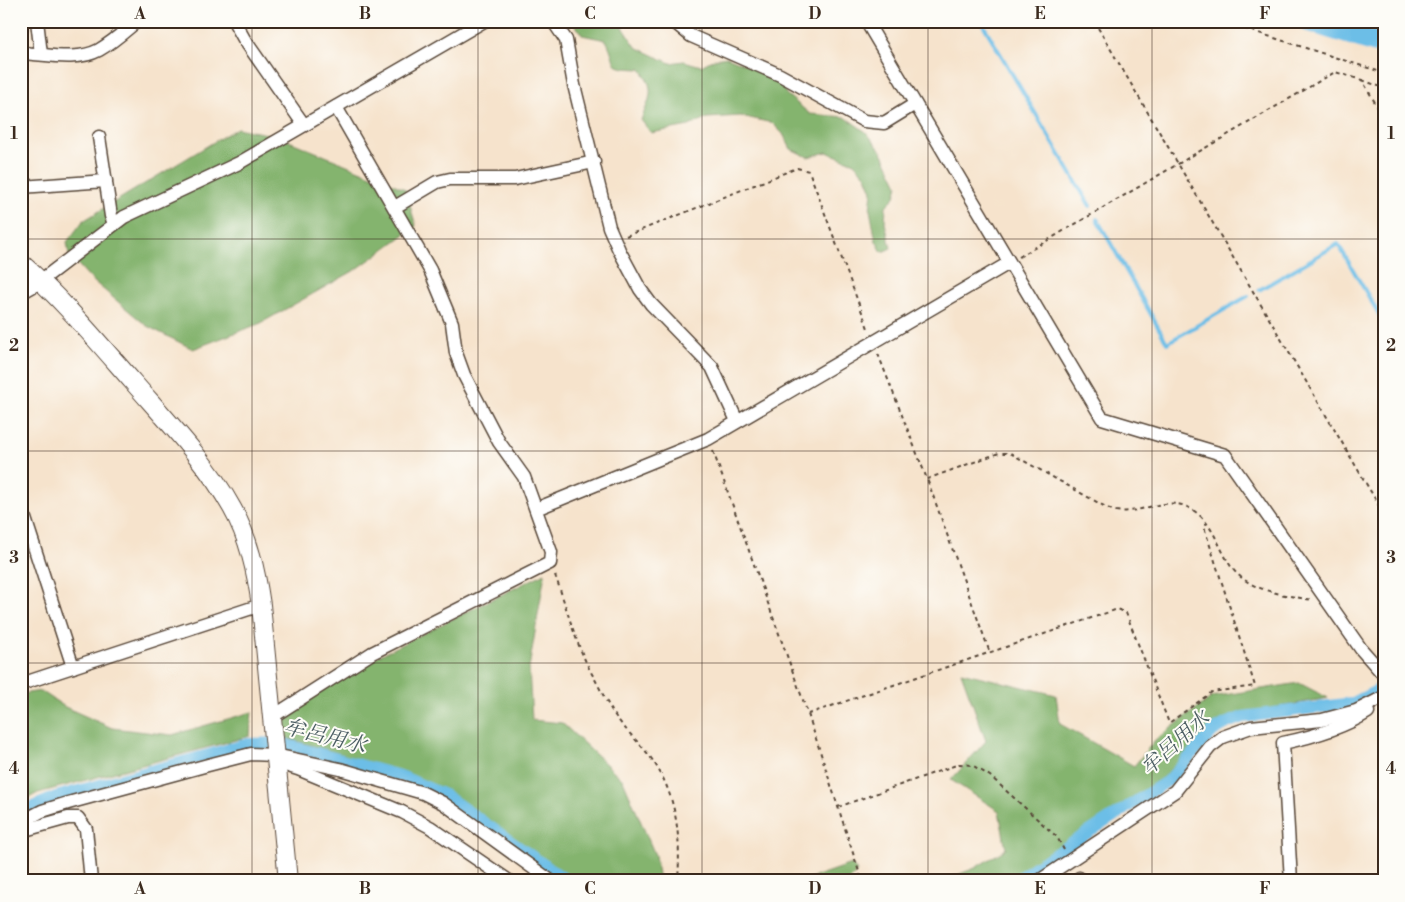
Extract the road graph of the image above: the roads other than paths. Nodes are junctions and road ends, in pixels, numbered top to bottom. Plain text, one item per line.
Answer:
1 (37, 21) edge
2 (137, 21) edge
3 (234, 21) edge
4 (484, 21) edge
5 (553, 21) edge
6 (673, 21) edge
7 (866, 21) edge
8 (21, 54) edge
9 (41, 54) junction
10 (915, 104) junction
11 (336, 107) junction
12 (304, 125) junction
13 (99, 137) dead end
14 (594, 162) junction
15 (106, 181) junction
16 (21, 187) edge
17 (395, 207) junction
18 (114, 224) junction
19 (21, 263) edge
20 (1009, 263) junction
21 (42, 281) junction
22 (21, 293) edge
23 (737, 421) junction
24 (21, 506) edge
25 (536, 509) junction
26 (262, 605) junction
27 (74, 667) junction
28 (1383, 673) edge
29 (21, 684) edge
30 (1380, 700) edge
31 (274, 743) junction
32 (21, 822) edge
33 (21, 831) edge
34 (91, 881) edge
35 (288, 881) edge
36 (509, 881) edge
37 (551, 881) edge
38 (1039, 881) edge
39 (1291, 881) edge

1 - 9 street
2 - 9 street
3 - 12 street
4 - 11 street
5 - 14 street
6 - 10 street
7 - 10 street
8 - 9 street
10 - 20 street
11 - 12 street
11 - 17 street
12 - 18 street
13 - 15 street
14 - 17 street
14 - 23 street
15 - 16 street
15 - 18 street
17 - 25 street
18 - 21 street
19 - 21 street
20 - 23 street
20 - 28 street
21 - 22 street
21 - 26 street
23 - 25 street
24 - 27 street
25 - 31 street
26 - 27 street
26 - 31 street
27 - 29 street
30 - 38 street
30 - 39 street
31 - 32 street
31 - 35 street
31 - 36 street
31 - 37 street
33 - 34 street

